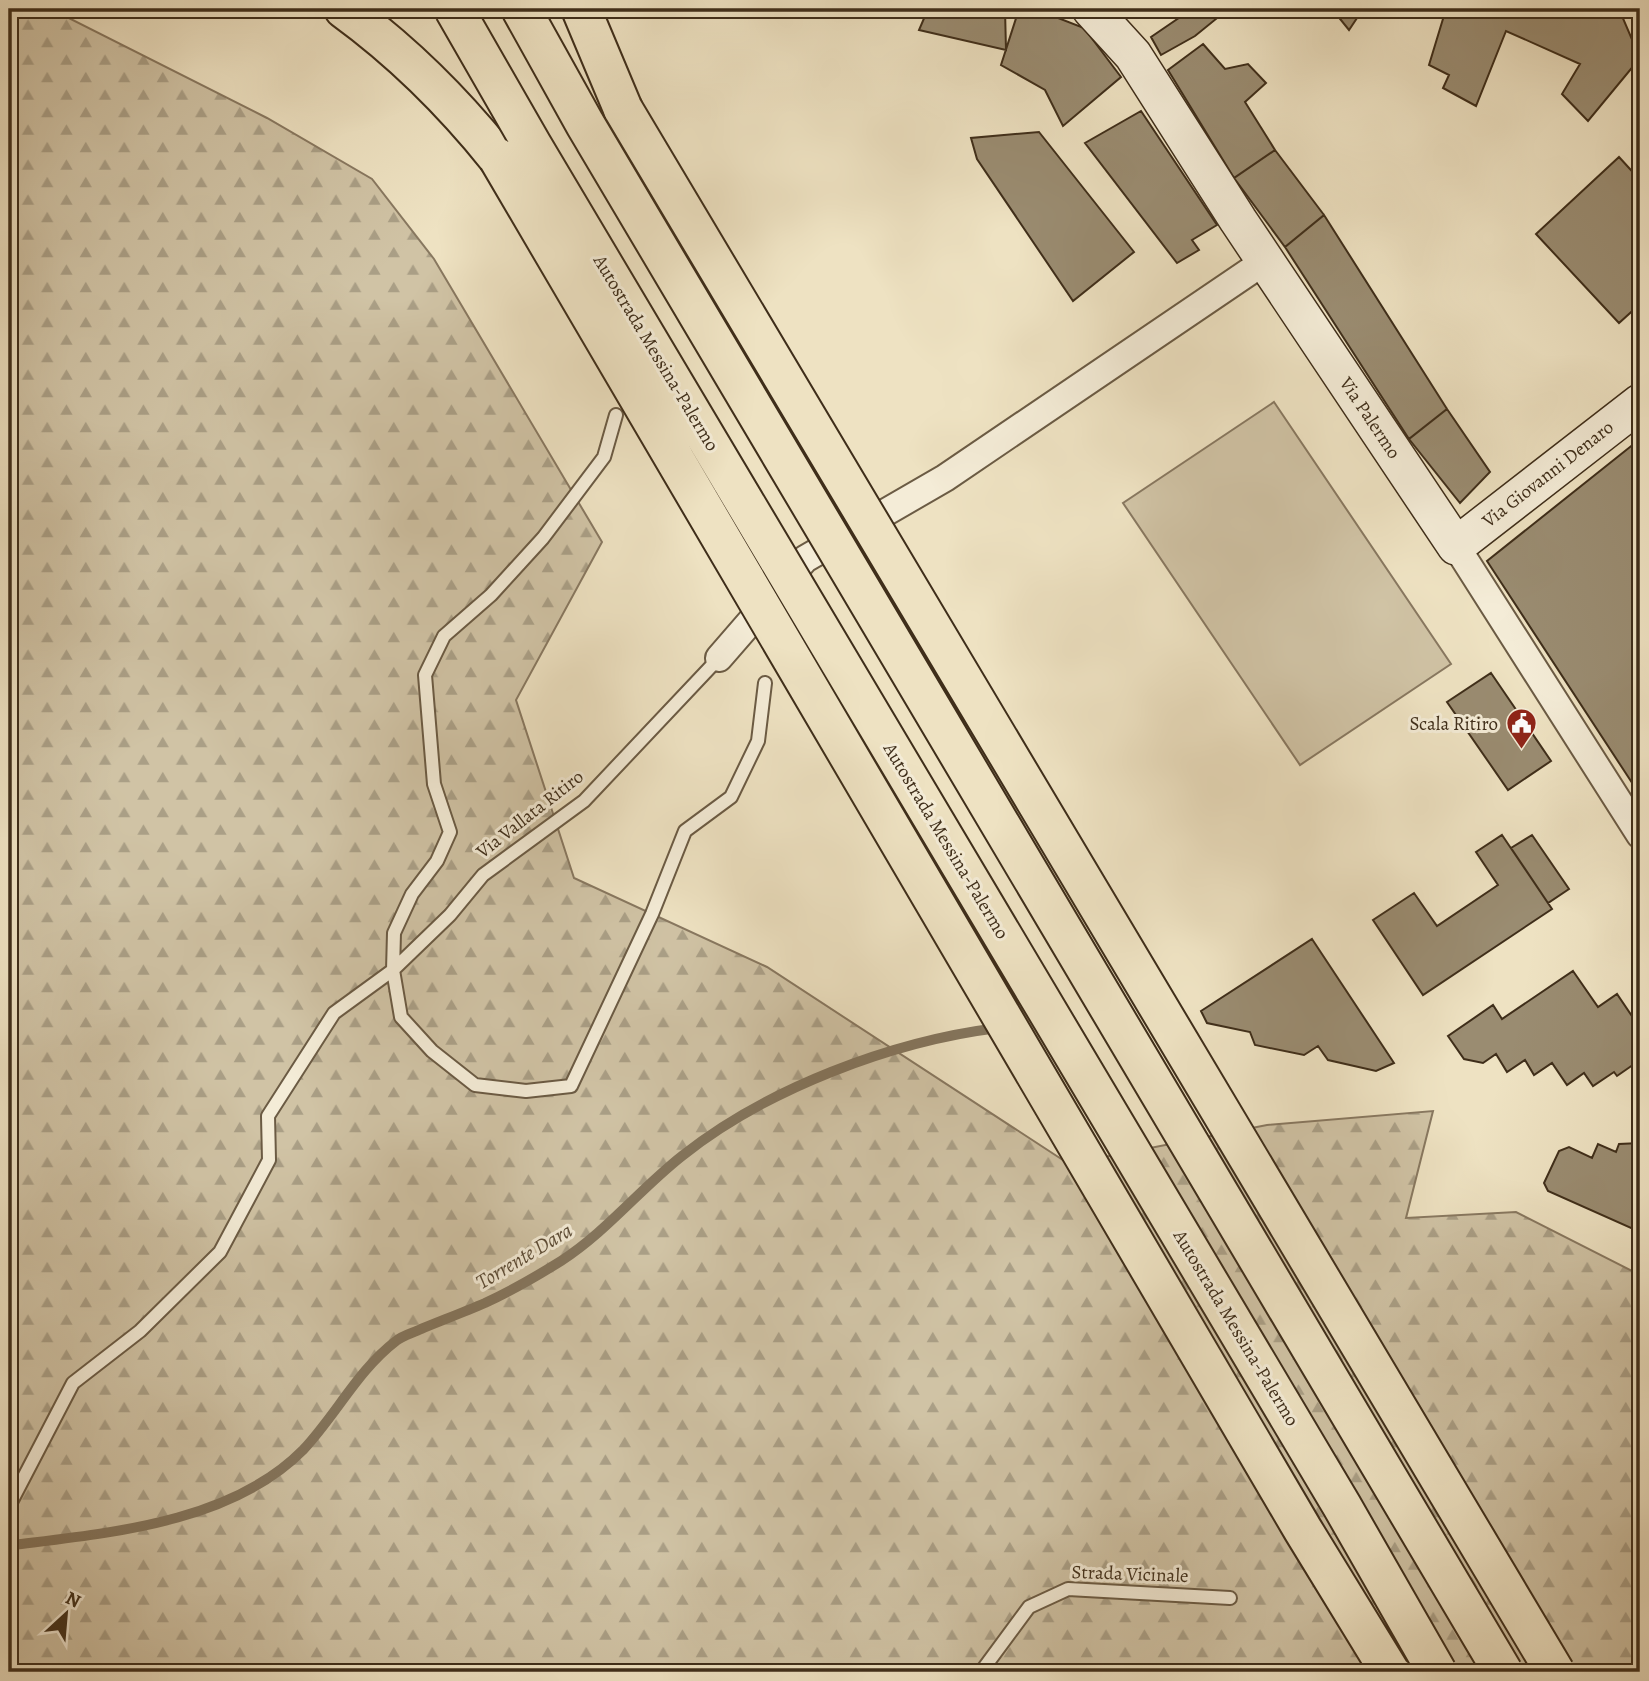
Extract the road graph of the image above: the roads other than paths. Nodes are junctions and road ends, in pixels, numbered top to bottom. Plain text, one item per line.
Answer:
1 (344, 9) edge
2 (454, 9) edge
3 (521, 9) edge
4 (581, 9) edge
5 (1091, 9) edge
6 (1265, 261) junction
7 (1640, 403) edge
8 (616, 415) dead end
9 (1456, 546) junction
10 (719, 658) joint
11 (765, 683) dead end
12 (1640, 835) edge
13 (393, 970) junction
14 (9, 1506) edge
15 (1230, 1598) dead end
16 (981, 1672) edge
17 (1390, 1672) edge
18 (1437, 1672) edge
19 (1503, 1672) edge
20 (1555, 1672) edge

1 - 17 highway, bridge
2 - 18 highway, Autostrada Messina-Palermo, bridge
3 - 19 highway, bridge
4 - 20 highway, bridge
5 - 6 main road, Via Palermo
6 - 9 main road, Via Palermo
6 - 10 street
7 - 9 main road, Via Giovanni Denaro
8 - 13 lane
9 - 12 street, Via Palermo
10 - 13 lane, Via Vallata Ritiro
11 - 13 lane
13 - 14 lane, Via Vallata Ritiro
15 - 16 lane, Strada Vicinale

